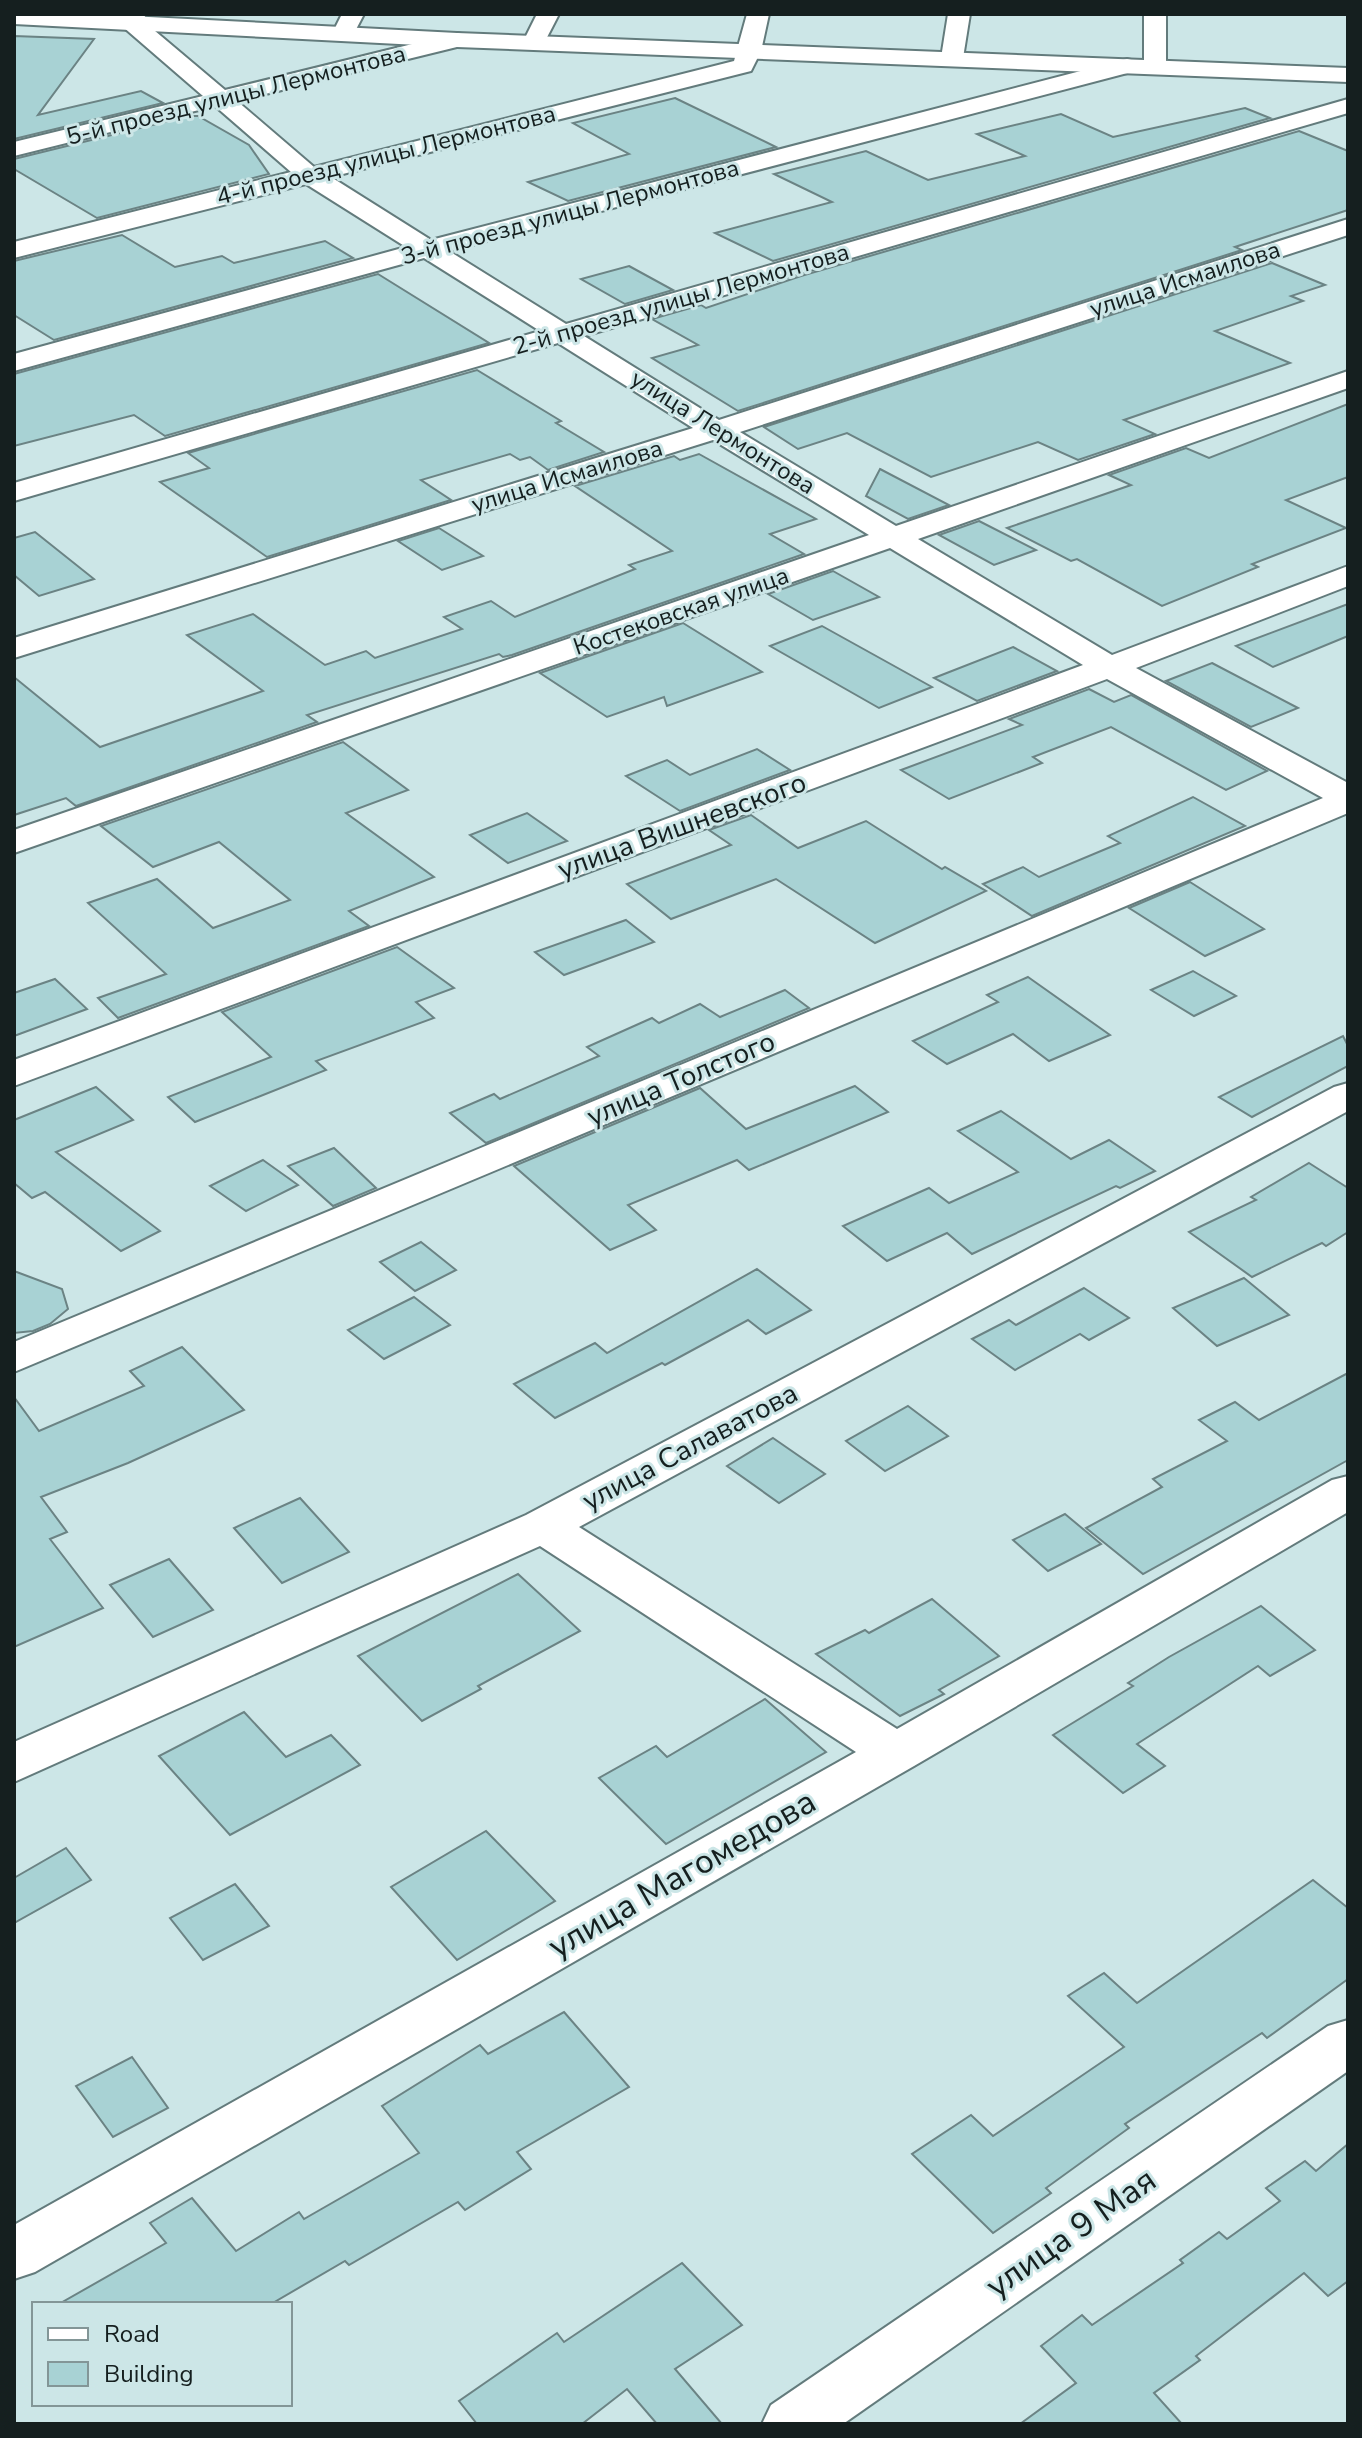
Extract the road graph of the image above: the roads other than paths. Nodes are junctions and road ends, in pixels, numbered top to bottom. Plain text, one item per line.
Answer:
1 (548, 14) edge
2 (758, 14) edge
3 (959, 14) edge
4 (1155, 14) edge
5 (14, 17) edge
6 (133, 18) edge
7 (348, 24) edge
8 (457, 40) junction
9 (534, 42) junction
10 (750, 51) junction
11 (952, 58) junction
12 (1127, 66) junction
13 (1155, 67) junction
14 (1348, 75) edge
15 (221, 99) junction
16 (1348, 106) edge
17 (14, 149) edge
18 (308, 174) junction
19 (1348, 227) edge
20 (427, 249) junction
21 (14, 250) edge
22 (564, 333) junction
23 (14, 363) edge
24 (1348, 379) edge
25 (716, 430) junction
26 (14, 492) edge
27 (896, 536) junction
28 (1348, 575) edge
29 (14, 648) edge
30 (1109, 667) junction
31 (1348, 799) edge
32 (14, 842) edge
33 (14, 1074) edge
34 (1348, 1095) edge
35 (14, 1358) edge
36 (1348, 1491) edge
37 (543, 1526) junction
38 (896, 1753) junction
39 (14, 1763) edge
40 (1348, 2042) edge
41 (14, 2254) edge
42 (793, 2424) edge

1 - 9 street
2 - 10 street
3 - 11 street
4 - 13 street
5 - 6 street
6 - 7 street
6 - 15 street, улица Лермонтова
7 - 8 street
8 - 9 street
8 - 15 street, 5-й проезд улицы Лермонтова
9 - 10 street
10 - 11 street
10 - 18 street, 4-й проезд улицы Лермонтова
11 - 12 street
12 - 13 street
12 - 20 street, 3-й проезд улицы Лермонтова
13 - 14 street
15 - 17 street, 5-й проезд улицы Лермонтова
15 - 18 street, улица Лермонтова
16 - 22 street, 2-й проезд улицы Лермонтова
18 - 20 street, улица Лермонтова
18 - 21 street, 4-й проезд улицы Лермонтова
19 - 25 street, улица Исмаилова
20 - 22 street, улица Лермонтова
20 - 23 street, 3-й проезд улицы Лермонтова
22 - 25 street, улица Лермонтова
22 - 26 street, 2-й проезд улицы Лермонтова
24 - 27 street, Костековская улица
25 - 27 street, улица Лермонтова
25 - 29 street, улица Исмаилова
27 - 30 street, улица Лермонтова
27 - 32 street, Костековская улица
28 - 30 street, улица Вишневского
30 - 31 street, улица Лермонтова
30 - 33 street, улица Вишневского
31 - 35 street, улица Толстого
34 - 37 street, улица Салаватова
36 - 38 street, улица Магомедова
37 - 38 street
37 - 39 street, улица Салаватова
38 - 41 street, улица Магомедова
40 - 42 street, улица 9 Мая

